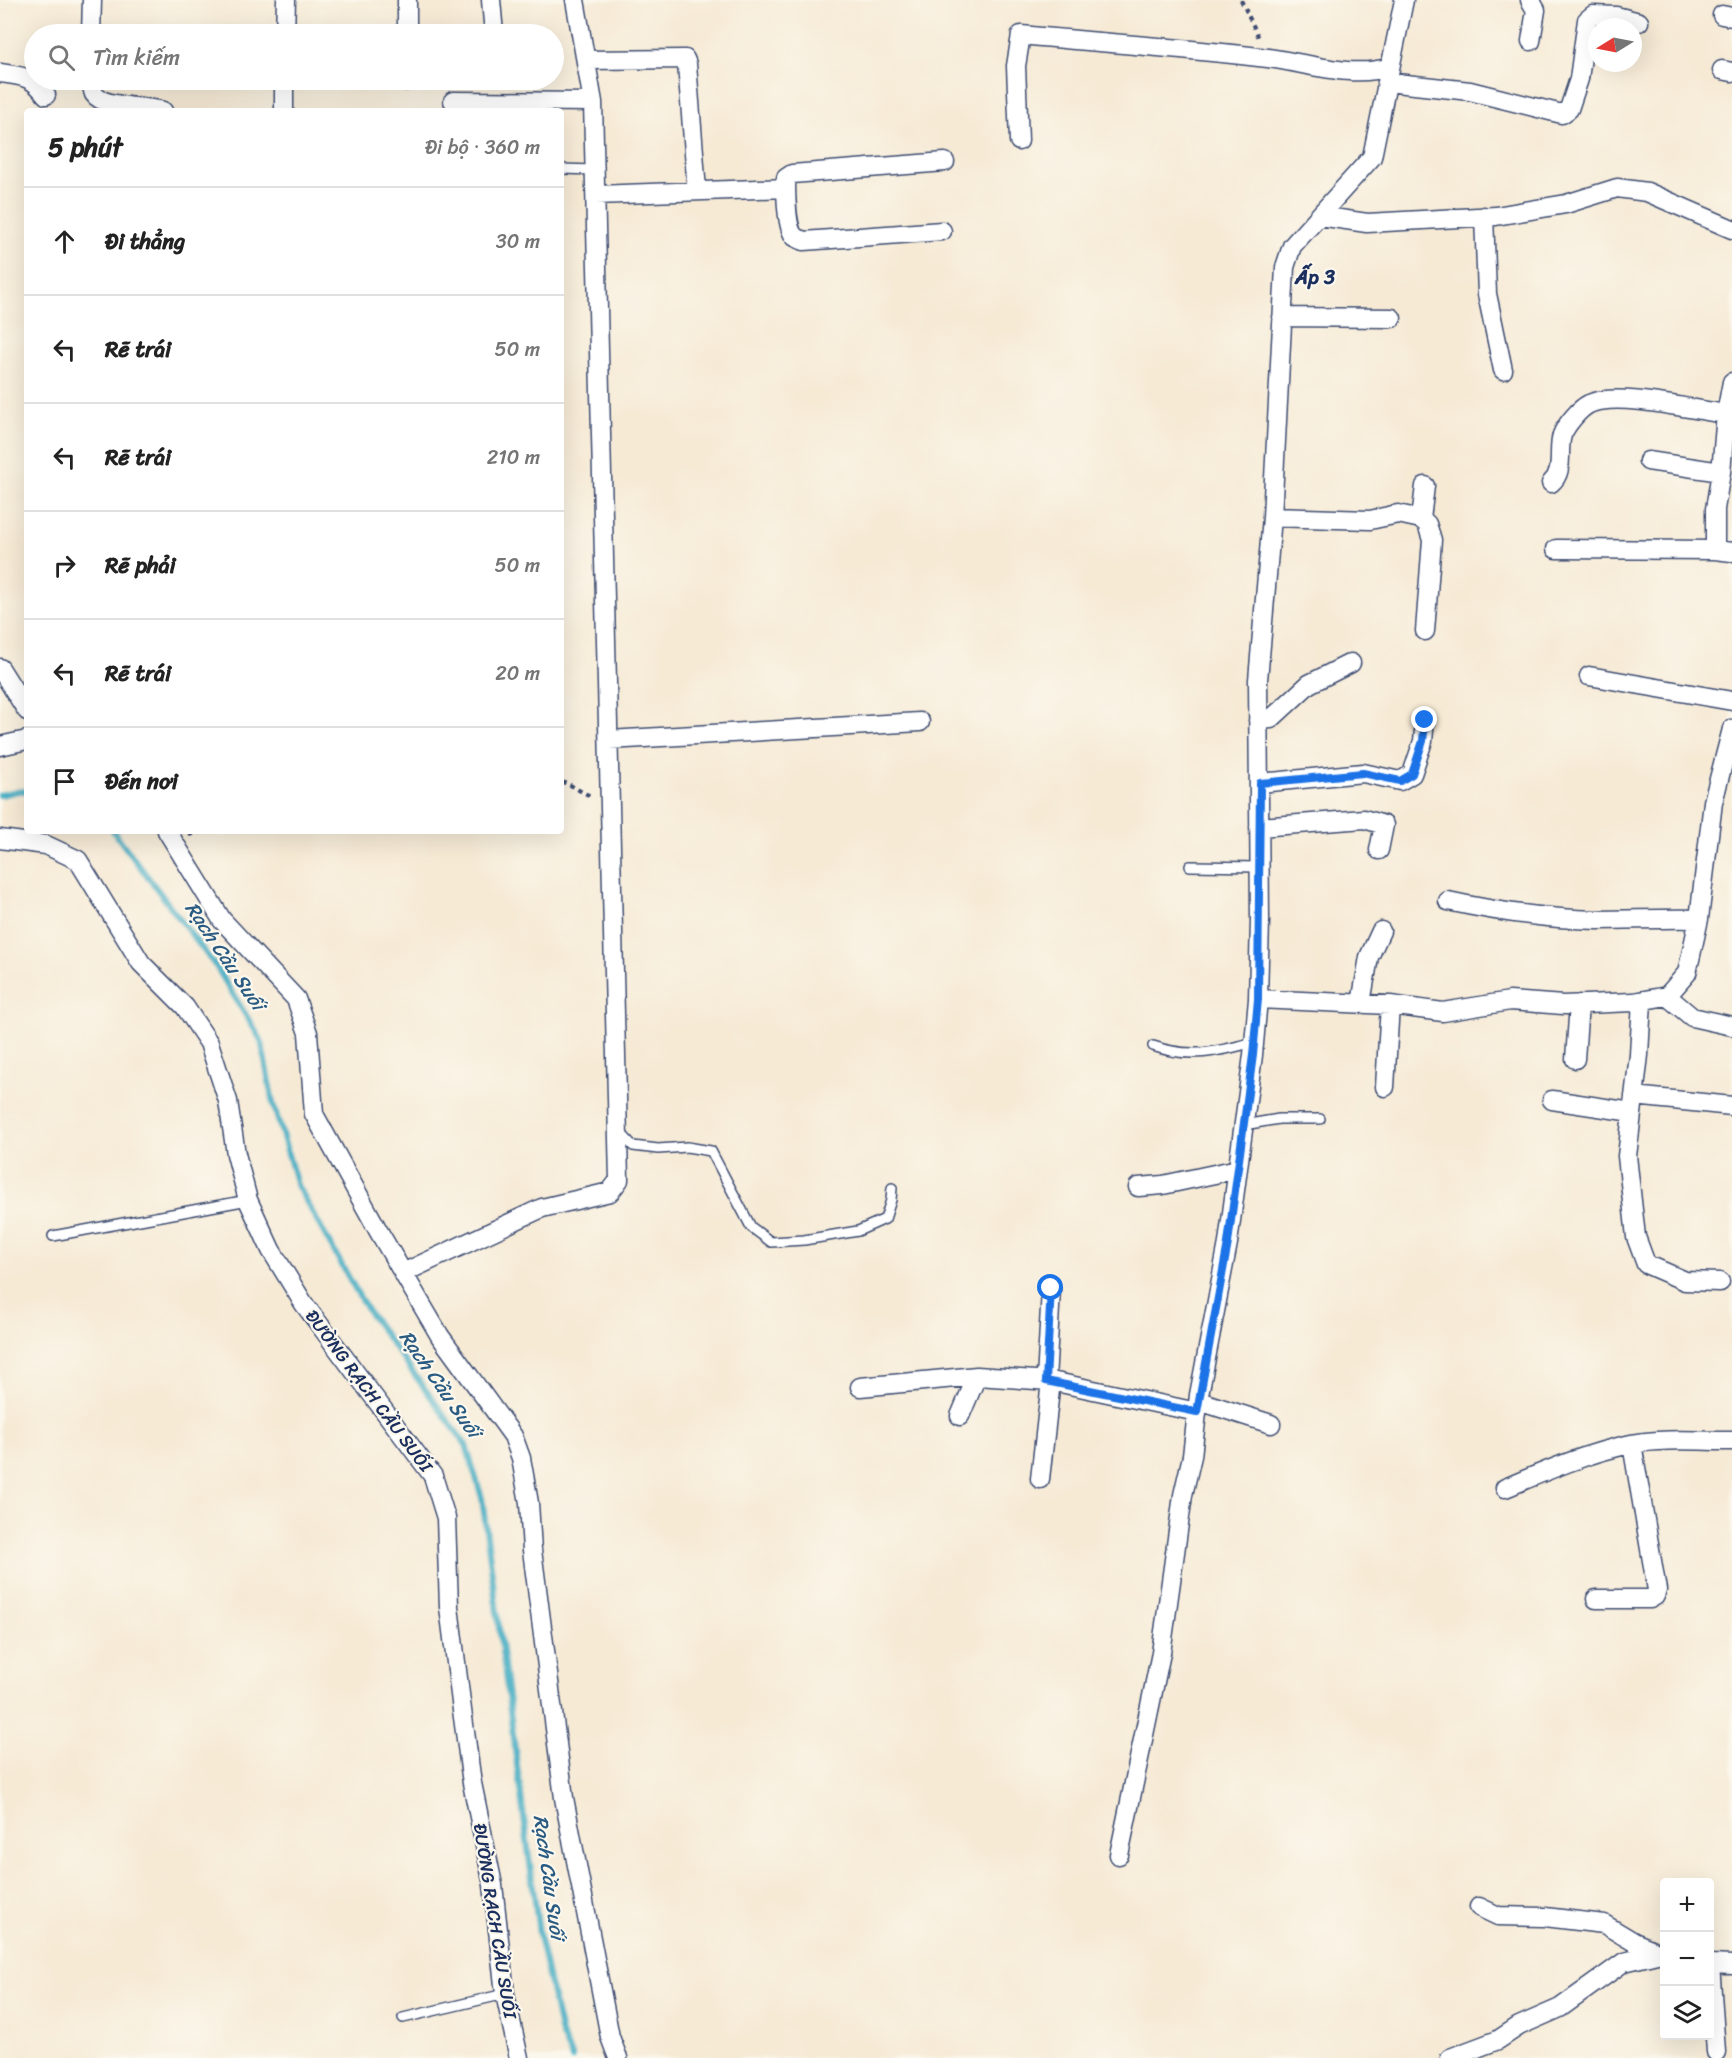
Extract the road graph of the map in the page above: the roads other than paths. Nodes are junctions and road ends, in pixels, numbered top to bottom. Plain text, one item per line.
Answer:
1 (92, 0) edge
2 (286, 0) edge
3 (407, 0) edge
4 (491, 0) edge
5 (575, 0) edge
6 (1404, 0) edge
7 (1530, 0) edge
8 (1589, 18) edge
9 (1624, 18) edge
10 (1588, 19) edge
11 (91, 24) edge
12 (285, 24) edge
13 (407, 24) edge
14 (493, 24) edge
15 (1531, 40) dead end
16 (586, 60) junction
17 (0, 73) edge
18 (1389, 74) junction
19 (24, 76) edge
20 (42, 90) edge
21 (94, 90) edge
22 (284, 90) edge
23 (46, 95) dead end
24 (453, 101) dead end
25 (593, 102) junction
26 (142, 108) edge
27 (284, 108) edge
28 (1019, 141) dead end
29 (945, 162) dead end
30 (564, 169) edge
31 (595, 170) junction
32 (786, 188) junction
33 (697, 191) junction
34 (596, 195) junction
35 (1319, 216) junction
36 (1484, 216) junction
37 (1732, 229) edge
38 (942, 231) dead end
39 (1282, 317) junction
40 (1392, 318) dead end
41 (1503, 370) dead end
42 (1732, 382) edge
43 (1726, 414) junction
44 (1648, 461) dead end
45 (1721, 472) junction
46 (1551, 483) dead end
47 (1425, 486) dead end
48 (1272, 517) junction
49 (1421, 519) junction
50 (1556, 549) dead end
51 (1723, 551) edge
52 (1425, 631) dead end
53 (1351, 663) dead end
54 (0, 668) edge
55 (1590, 676) dead end
56 (1732, 701) edge
57 (24, 706) edge
58 (1258, 720) junction
59 (1425, 720) dead end
60 (920, 722) dead end
61 (1732, 729) edge
62 (609, 740) junction
63 (24, 741) edge
64 (0, 747) edge
65 (1260, 783) junction
66 (1259, 827) junction
67 (169, 834) edge
68 (0, 838) edge
69 (1379, 850) dead end
70 (1190, 866) dead end
71 (1259, 867) junction
72 (1448, 901) dead end
73 (1699, 919) junction
74 (1381, 931) dead end
75 (1667, 996) junction
76 (1258, 999) junction
77 (1642, 1001) junction
78 (1361, 1004) junction
79 (1579, 1004) junction
80 (1390, 1005) junction
81 (1732, 1026) edge
82 (1254, 1042) junction
83 (1153, 1046) dead end
84 (1575, 1059) dead end
85 (1385, 1087) dead end
86 (1552, 1100) dead end
87 (1633, 1104) junction
88 (1732, 1106) edge
89 (1320, 1119) dead end
90 (1244, 1125) junction
91 (619, 1131) junction
92 (1238, 1169) junction
93 (1138, 1187) dead end
94 (892, 1188) dead end
95 (248, 1200) junction
96 (54, 1236) dead end
97 (403, 1273) junction
98 (1720, 1282) dead end
99 (1051, 1288) dead end
100 (977, 1376) junction
101 (1048, 1381) junction
102 (860, 1387) dead end
103 (1198, 1407) junction
104 (960, 1416) dead end
105 (1271, 1424) dead end
106 (1732, 1441) edge
107 (1632, 1444) junction
108 (1040, 1479) dead end
109 (1505, 1488) dead end
110 (1596, 1599) dead end
111 (1119, 1855) dead end
112 (1479, 1907) dead end
113 (1660, 1953) edge
114 (1660, 1955) edge
115 (1714, 1964) edge
116 (1732, 1965) edge
117 (1712, 1986) edge
118 (504, 1994) junction
119 (403, 2019) dead end
120 (1716, 2052) dead end
121 (519, 2058) edge
122 (618, 2058) edge
123 (1450, 2058) edge

1 - 11 street
2 - 12 street
3 - 13 street
4 - 14 street
5 - 16 street
6 - 18 street
7 - 15 street
8 - 9 street
10 - 18 street
16 - 25 street
16 - 33 street
17 - 19 street
18 - 28 street
18 - 35 street
20 - 23 street
21 - 26 street
22 - 27 street
24 - 25 street
25 - 31 street
29 - 32 street
30 - 31 lane
31 - 34 street
32 - 33 street
32 - 38 street
33 - 34 street
34 - 62 street
35 - 36 street
35 - 39 street
36 - 37 street
36 - 41 street
39 - 40 street
39 - 48 street
42 - 43 street
43 - 45 street
43 - 46 street
44 - 45 street
45 - 51 street
47 - 49 street
48 - 49 street
48 - 58 street
49 - 52 street
50 - 51 street
53 - 58 street
54 - 57 street
55 - 56 street
58 - 65 street
59 - 65 street
60 - 62 street
61 - 73 street
62 - 91 street
63 - 64 street
65 - 66 street
66 - 69 street
66 - 71 street
67 - 97 street
68 - 95 street, ĐƯỜNG RẠCH CẦU SUỐI
70 - 71 lane
71 - 76 street
72 - 73 street
73 - 75 street
74 - 78 street
75 - 77 street
75 - 81 street
76 - 78 street
76 - 82 street
77 - 79 street
77 - 87 street
78 - 80 street
79 - 80 street
79 - 84 street
80 - 85 street
82 - 83 lane
82 - 90 street
86 - 87 street
87 - 88 street
87 - 98 street
89 - 90 lane
90 - 92 street
91 - 94 lane
91 - 97 street
92 - 93 street
92 - 103 street
95 - 96 lane
95 - 118 street, ĐƯỜNG RẠCH CẦU SUỐI
97 - 122 street
99 - 101 street
100 - 101 street
100 - 102 street
100 - 104 street
101 - 103 street
101 - 108 street
103 - 105 street
103 - 111 street
106 - 107 street
107 - 109 street
107 - 110 street
112 - 113 street
114 - 123 street
115 - 116 street
117 - 120 street
118 - 119 lane
118 - 121 street, ĐƯỜNG RẠCH CẦU SUỐI

